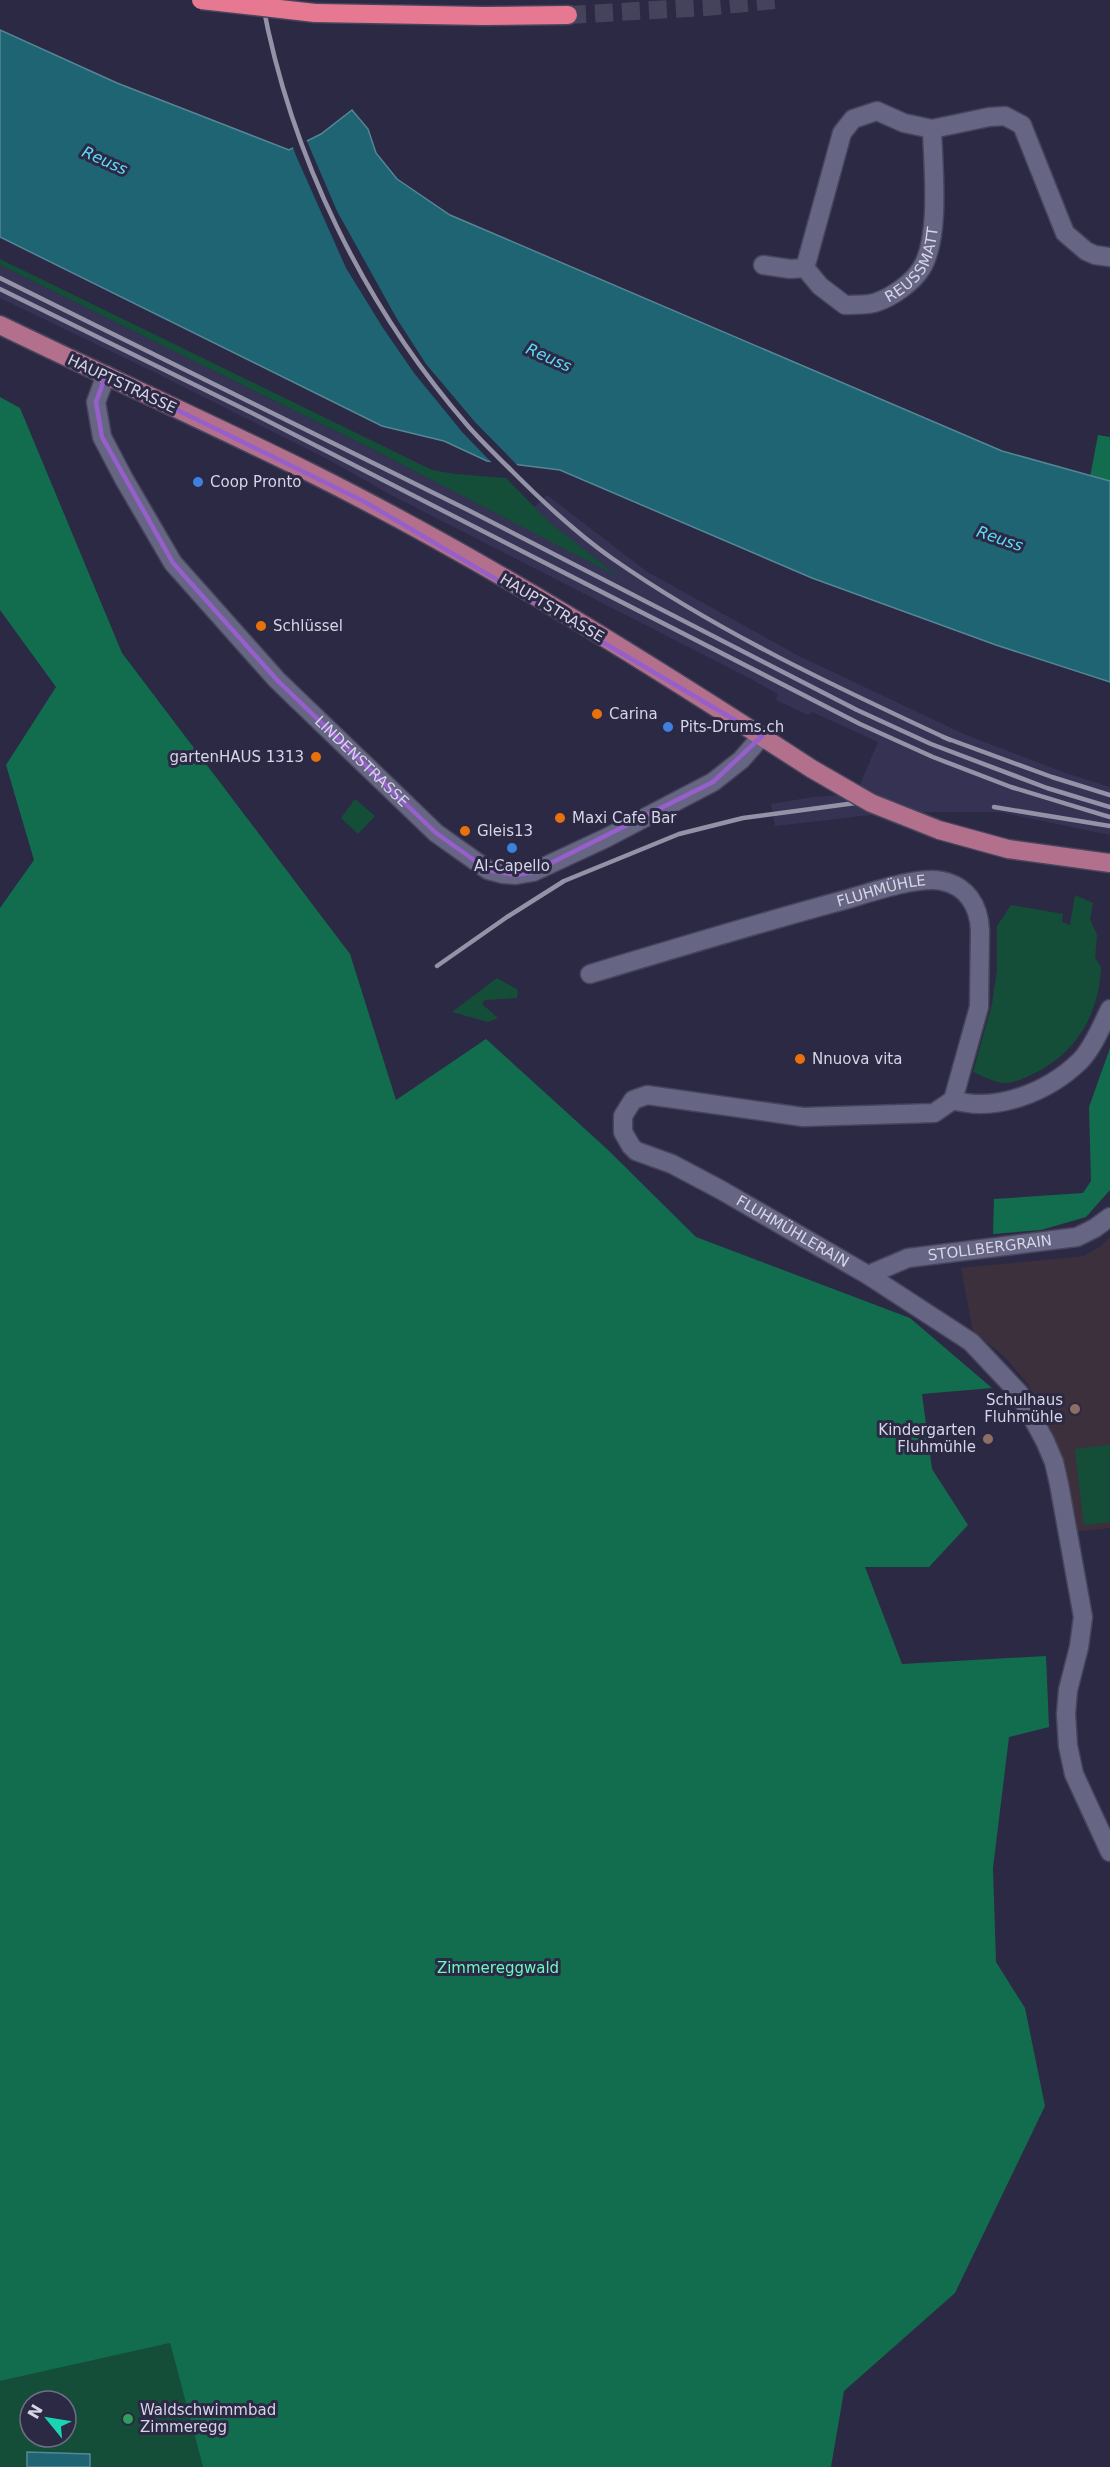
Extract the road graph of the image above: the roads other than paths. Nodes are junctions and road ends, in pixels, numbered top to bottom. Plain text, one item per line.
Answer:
1 (201, 0) edge
2 (568, 15) tunnel mouth
3 (932, 129) junction
4 (1110, 257) edge
5 (763, 265) dead end
6 (805, 268) junction
7 (0, 325) edge
8 (106, 375) junction
9 (762, 736) junction
10 (1109, 863) edge
11 (590, 974) dead end
12 (1110, 1009) edge
13 (953, 1100) junction
14 (1110, 1216) edge
15 (868, 1275) junction
16 (1110, 1852) edge

1 - 2 highway, bridge
3 - 4 street
3 - 6 street
3 - 6 street, REUSSMATT
5 - 6 street
7 - 8 main road, HAUPTSTRASSE
8 - 9 main road, HAUPTSTRASSE
8 - 9 street, LINDENSTRASSE
9 - 10 main road, HAUPTSTRASSE, bridge
11 - 13 street, FLUHMÜHLE
12 - 13 street
13 - 15 street, FLUHMÜHLERAIN
14 - 15 street, STOLLBERGRAIN
15 - 16 street, FLUHMÜHLERAIN

